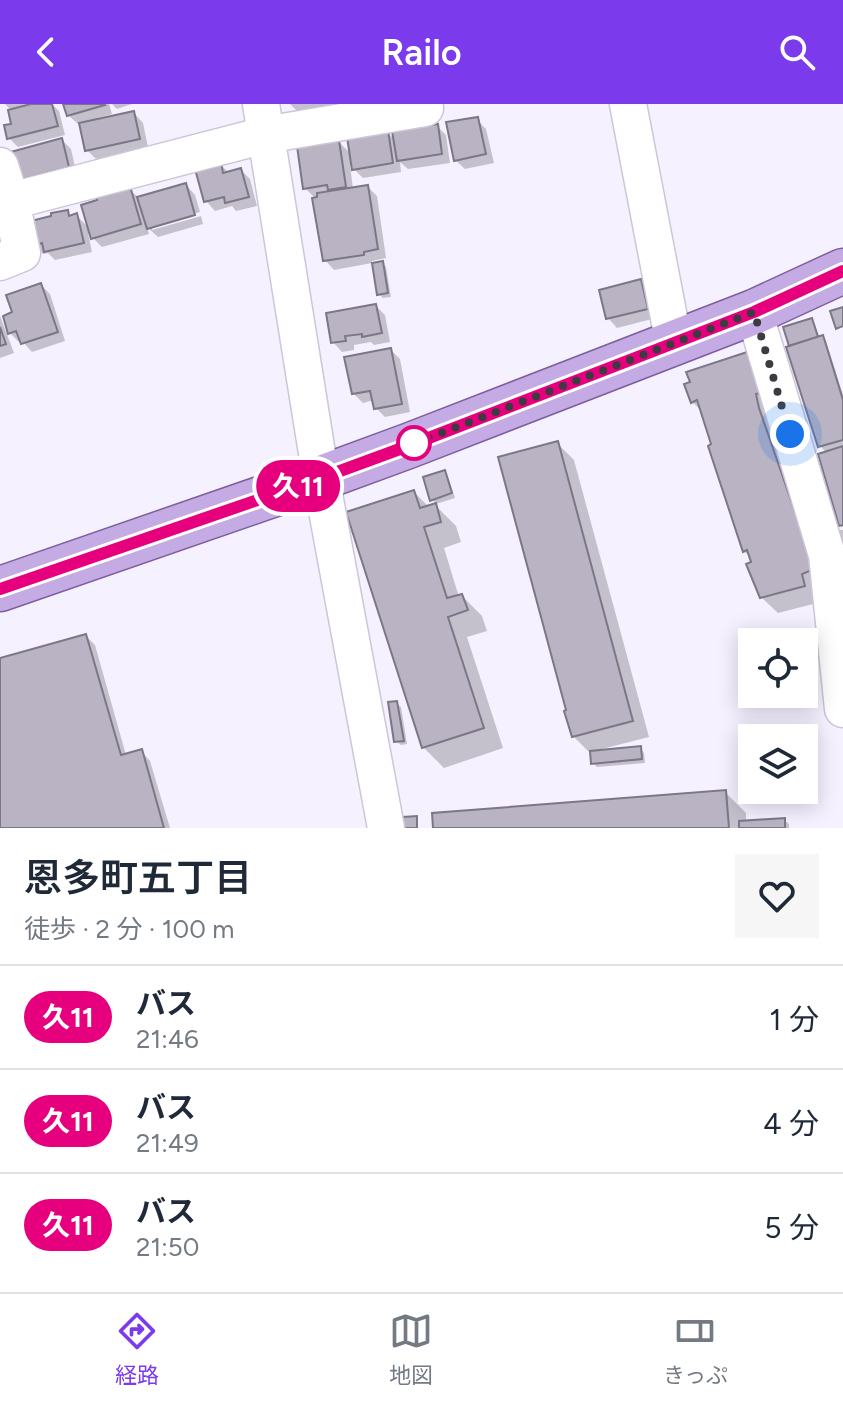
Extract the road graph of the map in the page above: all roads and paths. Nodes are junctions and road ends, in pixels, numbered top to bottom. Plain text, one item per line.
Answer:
1 (628, 104) edge
2 (425, 108) dead end
3 (263, 119) edge
4 (0, 166) edge
5 (11, 201) junction
6 (0, 262) edge
7 (843, 271) edge
8 (754, 312) junction
9 (674, 344) junction
10 (321, 478) junction
11 (0, 589) edge
12 (843, 709) edge
13 (386, 828) edge

1 - 9 street
2 - 3 street
3 - 5 street
3 - 10 street
4 - 5 street
5 - 6 street
7 - 8 main road
8 - 9 main road
8 - 12 street
9 - 10 main road
10 - 11 main road
10 - 13 street

